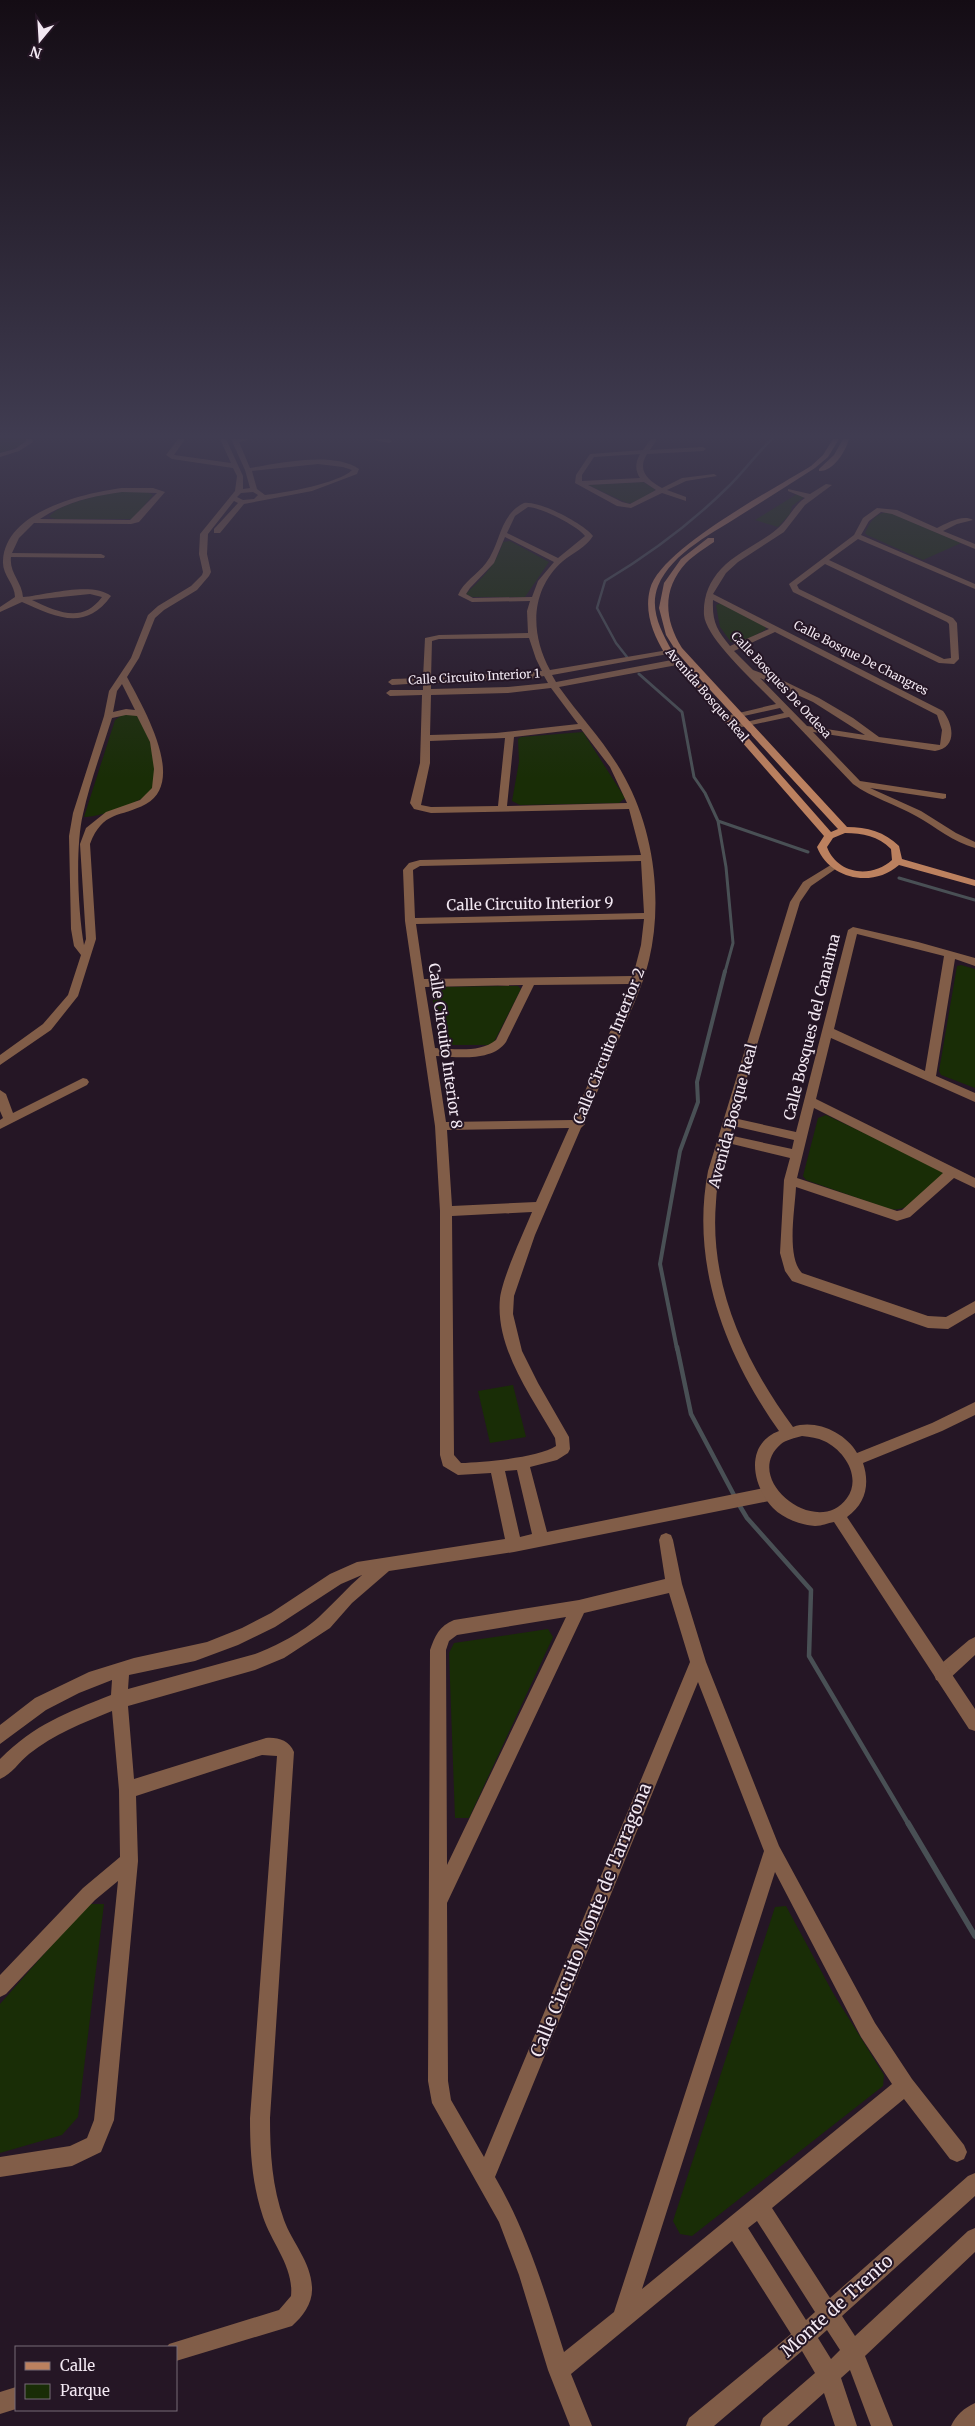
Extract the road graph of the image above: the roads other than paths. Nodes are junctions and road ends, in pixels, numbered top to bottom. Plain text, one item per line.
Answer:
1 (8, 552) edge
2 (203, 552) edge
3 (495, 552) edge
4 (540, 552) edge
5 (569, 552) edge
6 (679, 552) edge
7 (695, 552) edge
8 (747, 552) edge
9 (836, 552) edge
10 (895, 552) edge
11 (7, 555) junction
12 (101, 556) dead end
13 (558, 561) junction
14 (825, 561) junction
15 (975, 587) edge
16 (709, 595) junction
17 (534, 599) junction
18 (20, 600) junction
19 (0, 610) edge
20 (777, 628) junction
21 (532, 635) junction
22 (729, 650) junction
23 (668, 652) junction
24 (677, 662) junction
25 (751, 672) junction
26 (546, 674) junction
27 (124, 677) junction
28 (392, 682) dead end
29 (427, 682) junction
30 (554, 685) junction
31 (428, 692) junction
32 (390, 693) dead end
33 (781, 705) junction
34 (142, 714) junction
35 (790, 714) junction
36 (738, 715) junction
37 (108, 716) junction
38 (726, 717) junction
39 (745, 723) junction
40 (584, 726) junction
41 (734, 726) junction
42 (804, 728) junction
43 (510, 735) junction
44 (426, 738) junction
45 (875, 738) junction
46 (856, 782) junction
47 (943, 796) dead end
48 (633, 806) junction
49 (502, 808) junction
50 (844, 830) junction
51 (829, 836) junction
52 (975, 845) edge
53 (646, 858) junction
54 (897, 862) junction
55 (834, 866) junction
56 (975, 883) edge
57 (649, 916) junction
58 (410, 921) junction
59 (86, 954) junction
60 (950, 955) junction
61 (975, 962) edge
62 (636, 980) junction
63 (531, 981) junction
64 (419, 983) junction
65 (827, 1031) junction
66 (429, 1052) junction
67 (0, 1061) edge
68 (930, 1077) junction
69 (83, 1082) dead end
70 (0, 1094) edge
71 (975, 1098) edge
72 (809, 1102) junction
73 (729, 1120) junction
74 (5, 1122) edge
75 (579, 1124) junction
76 (441, 1126) junction
77 (801, 1137) junction
78 (724, 1138) junction
79 (796, 1155) junction
80 (952, 1172) junction
81 (790, 1180) junction
82 (975, 1182) edge
83 (541, 1207) junction
84 (446, 1211) junction
85 (975, 1306) edge
86 (975, 1408) edge
87 (788, 1432) junction
88 (855, 1460) junction
89 (522, 1462) junction
90 (453, 1466) joint
91 (497, 1466) junction
92 (770, 1494) junction
93 (838, 1515) junction
94 (541, 1539) junction
95 (666, 1540) dead end
96 (514, 1545) junction
97 (385, 1565) junction
98 (674, 1584) junction
99 (579, 1607) junction
100 (970, 1650) edge
101 (698, 1662) junction
102 (121, 1669) junction
103 (942, 1674) junction
104 (119, 1700) junction
105 (975, 1723) edge
106 (0, 1736) edge
107 (0, 1771) edge
108 (127, 1790) junction
109 (773, 1851) junction
110 (130, 1861) junction
111 (437, 1904) junction
112 (0, 1988) edge
113 (905, 2086) junction
114 (957, 2152) dead end
115 (0, 2167) edge
116 (485, 2178) junction
117 (975, 2183) edge
118 (758, 2206) junction
119 (734, 2225) junction
120 (975, 2238) edge
121 (828, 2313) junction
122 (623, 2315) junction
123 (804, 2336) junction
124 (178, 2350) edge
125 (853, 2352) junction
126 (559, 2370) junction
127 (829, 2375) junction
128 (15, 2398) edge
129 (0, 2402) edge
130 (975, 2414) edge
131 (581, 2426) edge
132 (697, 2426) edge
133 (771, 2426) edge
134 (846, 2426) edge
135 (882, 2426) edge
136 (962, 2426) edge

1 - 11 street
2 - 27 street
3 - 17 street
4 - 13 street
5 - 13 street, Calle Circuito Interior 2
6 - 23 main road, Avenida Bosque Real
7 - 36 main road, Avenida Bosque Real
8 - 16 street
9 - 14 street
10 - 15 street
11 - 12 street
11 - 18 street
13 - 17 street, Calle Circuito Interior 2
14 - 14 street
16 - 20 street, Calle Bosque De Changres
16 - 22 street, Calle Bosques De Ordesa
17 - 21 street, Calle Circuito Interior 2
18 - 18 street
18 - 19 street
20 - 22 street
20 - 45 street, Calle Bosque De Changres
21 - 26 street, Calle Circuito Interior 2
21 - 29 street
22 - 25 street, Calle Bosques De Ordesa
23 - 24 main road, Avenida Bosque Real
23 - 26 street, Calle Circuito Interior 1
24 - 30 street, Calle Circuito Interior 1
24 - 38 main road, Avenida Bosque Real
25 - 33 street, Calle Bosques De Ordesa
25 - 45 street
26 - 29 street, Calle Circuito Interior 1
26 - 30 street, Calle Circuito Interior 2
27 - 34 street
27 - 37 street
28 - 29 street, Calle Circuito Interior 1
29 - 31 street
30 - 31 street, Calle Circuito Interior 1
30 - 40 street, Calle Circuito Interior 2
31 - 32 street, Calle Circuito Interior 1
31 - 44 street
33 - 35 street, Calle Bosques De Ordesa
33 - 36 street
34 - 37 street
34 - 59 street
35 - 39 street
35 - 42 street, Calle Bosques De Ordesa
36 - 38 street
36 - 39 main road, Avenida Bosque Real
37 - 59 street
38 - 41 main road, Avenida Bosque Real
39 - 41 street
39 - 50 main road, Avenida Bosque Real
40 - 43 street
40 - 48 street, Calle Circuito Interior 2
41 - 51 main road, Avenida Bosque Real
42 - 45 street
42 - 46 street, Calle Bosques De Ordesa
43 - 44 street
43 - 49 street
44 - 49 street
46 - 47 street
46 - 52 street, Calle Bosques De Ordesa
48 - 49 street
48 - 53 street, Calle Circuito Interior 2
50 - 51 main road
50 - 54 main road
51 - 55 main road
53 - 57 street, Calle Circuito Interior 2
53 - 58 street, Calle Circuito Interior 8
54 - 55 main road
54 - 56 main road
55 - 73 street, Avenida Bosque Real
57 - 58 street, Calle Circuito Interior 9
57 - 62 street, Calle Circuito Interior 2
58 - 64 street, Calle Circuito Interior 8
59 - 67 street
60 - 61 street, Calle Bosques del Canaima
60 - 65 street, Calle Bosques del Canaima
60 - 68 street
62 - 63 street
62 - 75 street, Calle Circuito Interior 2
63 - 64 street
63 - 66 street
64 - 66 street, Calle Circuito Interior 8
65 - 68 street
65 - 72 street, Calle Bosques del Canaima
66 - 76 street, Calle Circuito Interior 8
68 - 71 street
69 - 74 street
70 - 74 street
72 - 77 street, Calle Bosques del Canaima
72 - 80 street
73 - 77 street, Calle Bosques del Canaima
73 - 78 street, Avenida Bosque Real
75 - 76 street
75 - 83 street, Calle Circuito Interior 2
76 - 84 street, Calle Circuito Interior 8
77 - 79 street, Calle Bosques del Canaima
78 - 79 street
78 - 87 street, Avenida Bosque Real
79 - 81 street, Calle Bosques del Canaima
80 - 81 street
80 - 82 street
81 - 85 street, Calle Bosques del Canaima
83 - 84 street
83 - 89 street, Calle Circuito Interior 2
84 - 90 street, Calle Circuito Interior 8
86 - 88 street
87 - 88 street
87 - 92 street
88 - 93 street
89 - 91 street, Calle Circuito Interior 2
89 - 94 street
90 - 91 street, Calle Circuito Interior 2
91 - 96 street
92 - 93 street
92 - 94 street
93 - 103 street
94 - 96 street
95 - 98 street
96 - 97 street
97 - 102 street
97 - 104 street
98 - 99 street
98 - 101 street
99 - 111 street
99 - 111 street
100 - 103 street
101 - 109 street
101 - 116 street, Calle Circuito Monte de Tarragona
102 - 104 street
102 - 106 street
103 - 105 street
104 - 107 street
104 - 108 street
108 - 110 street
108 - 124 street
109 - 113 street
109 - 122 street
110 - 112 street
110 - 115 street
111 - 116 street
113 - 114 street
113 - 118 street
116 - 126 street
117 - 121 street, Monte de Trento
118 - 119 street
118 - 121 street
119 - 122 street
119 - 123 street
120 - 125 street
121 - 123 street, Monte de Trento
121 - 125 street
122 - 126 street
123 - 127 street
123 - 132 street, Monte de Trento
125 - 127 street
125 - 135 street
126 - 131 street
127 - 133 street
127 - 134 street
128 - 129 street
130 - 136 street

